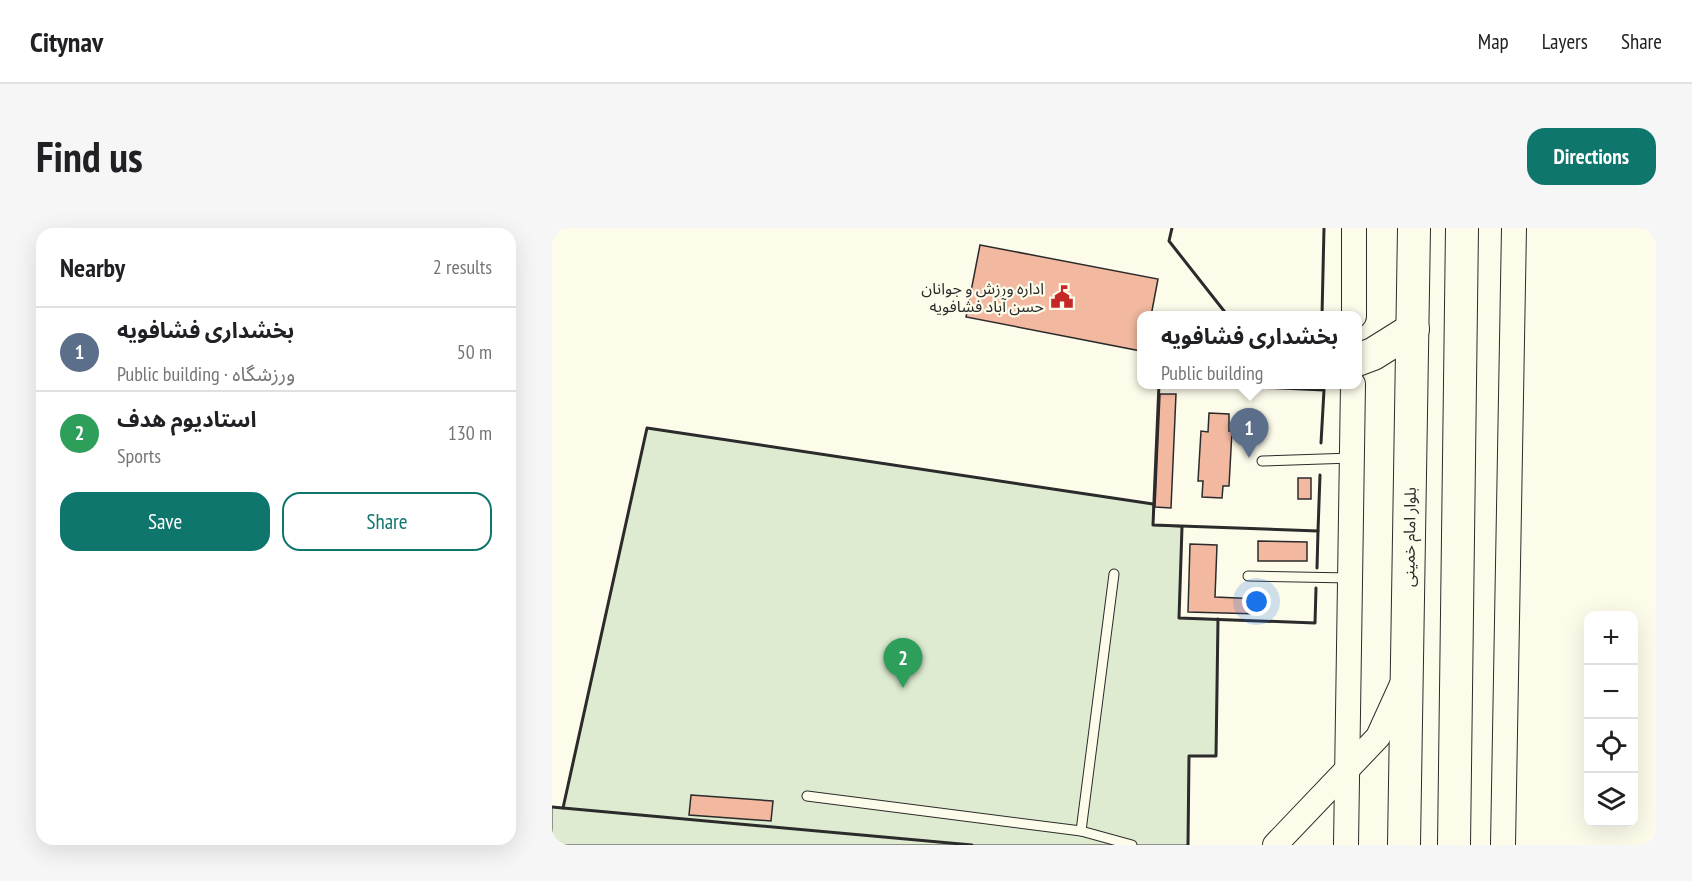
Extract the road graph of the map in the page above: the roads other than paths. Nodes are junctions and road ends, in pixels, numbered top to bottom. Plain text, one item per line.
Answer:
1 (1354, 228) edge
2 (1414, 228) edge
3 (1462, 228) edge
4 (1514, 228) edge
5 (1353, 311) edge
6 (1413, 329) junction
7 (1362, 358) edge
8 (1353, 389) edge
9 (1352, 458) junction
10 (1262, 461) dead end
11 (1459, 496) junction
12 (1410, 504) junction
13 (1114, 574) dead end
14 (1248, 576) dead end
15 (1350, 578) junction
16 (1457, 580) junction
17 (1408, 581) junction
18 (1407, 675) junction
19 (1347, 771) junction
20 (807, 796) dead end
21 (1081, 831) junction
22 (1132, 845) edge
23 (1275, 845) edge
24 (1346, 845) edge
25 (1404, 845) edge
26 (1454, 845) edge
27 (1503, 845) edge

1 - 5 street
2 - 6 highway, بلوار امام خمینی
3 - 11 highway
4 - 27 street
6 - 7 highway
6 - 12 highway, بلوار امام خمینی
8 - 9 street
9 - 10 lane
9 - 15 street
11 - 12 highway
11 - 16 highway
12 - 17 highway, بلوار امام خمینی
13 - 21 lane
14 - 15 lane
15 - 19 street
16 - 17 highway
16 - 26 highway
17 - 18 highway, بلوار امام خمینی
18 - 19 street
18 - 25 highway, بلوار امام خمینی
19 - 23 street
19 - 24 street
20 - 21 lane
21 - 22 lane

